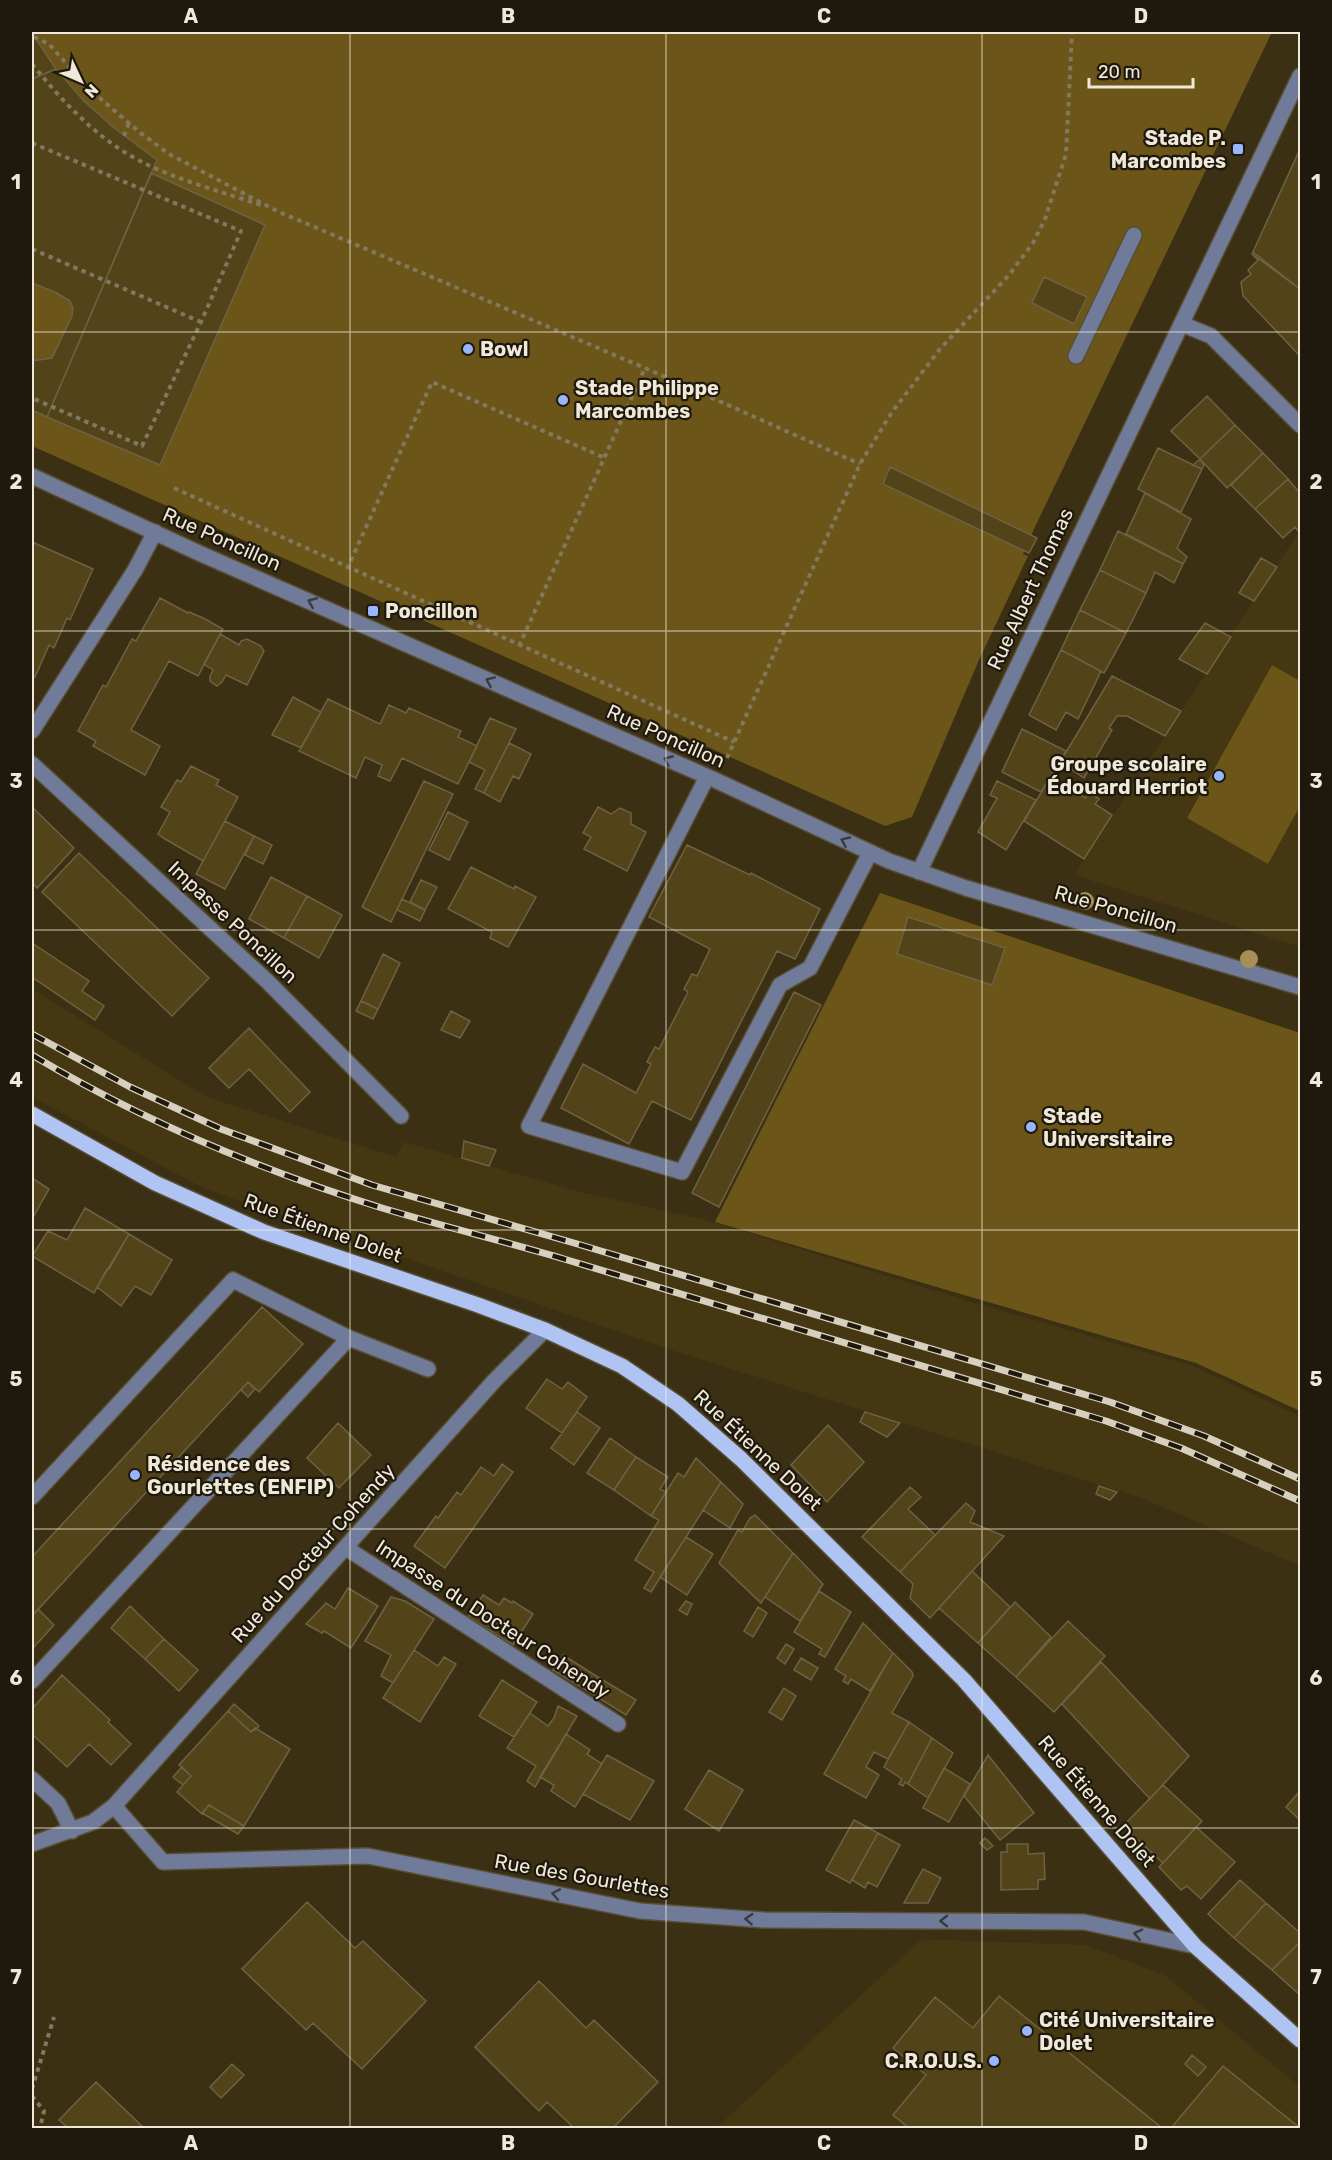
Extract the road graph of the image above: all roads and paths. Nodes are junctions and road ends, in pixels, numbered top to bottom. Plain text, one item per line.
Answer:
1 (1072, 32) edge
2 (34, 37) dead end
3 (32, 64) edge
4 (1300, 76) edge
5 (129, 123) junction
6 (124, 136) dead end
7 (32, 143) edge
8 (277, 211) junction
9 (1134, 234) dead end
10 (32, 249) edge
11 (201, 322) junction
12 (1182, 324) junction
13 (1076, 356) dead end
14 (645, 368) junction
15 (32, 398) edge
16 (1300, 425) edge
17 (605, 458) junction
18 (860, 464) junction
19 (32, 476) edge
20 (174, 488) dead end
21 (155, 532) junction
22 (347, 569) dead end
23 (519, 646) junction
24 (32, 731) edge
25 (734, 742) junction
26 (32, 764) edge
27 (711, 779) junction
28 (870, 853) junction
29 (918, 872) junction
30 (1300, 987) edge
31 (32, 1114) edge
32 (401, 1116) dead end
33 (545, 1330) junction
34 (349, 1338) junction
35 (428, 1369) dead end
36 (32, 1497) edge
37 (346, 1548) junction
38 (32, 1681) edge
39 (618, 1724) dead end
40 (32, 1779) edge
41 (114, 1806) junction
42 (72, 1831) junction
43 (32, 1844) edge
44 (1195, 1946) junction
45 (54, 2016) dead end
46 (1300, 2040) edge
47 (32, 2089) edge
48 (32, 2096) edge
49 (40, 2128) edge

1 - 18 path
2 - 5 path
3 - 8 path
4 - 12 street, Rue Albert Thomas
5 - 6 path
5 - 8 path
7 - 11 path
8 - 14 path
9 - 13 street
10 - 11 path
11 - 15 path
12 - 16 street
12 - 29 street, Rue Albert Thomas
14 - 17 path
14 - 18 path
17 - 22 path
17 - 23 path
18 - 25 path
19 - 21 street, Rue Poncillon
20 - 23 path
21 - 24 street
27 -> 21 street, Rue Poncillon
23 - 25 path
25 - 27 path
26 - 32 street, Impasse Poncillon
28 -> 27 street, Rue Poncillon
27 - 28 street
28 - 29 street, Rue Poncillon
29 - 30 street, Rue Poncillon
31 - 33 main road, Rue Étienne Dolet
33 - 37 street, Rue du Docteur Cohendy
33 - 44 main road, Rue Étienne Dolet
34 - 35 street
34 - 36 street
34 - 38 street
37 - 39 street, Impasse du Docteur Cohendy
37 - 41 street, Rue du Docteur Cohendy
40 - 42 street
41 - 42 street
44 -> 41 street, Rue des Gourlettes
42 - 43 street
44 - 46 main road, Rue Étienne Dolet
45 - 47 path
48 - 49 path

